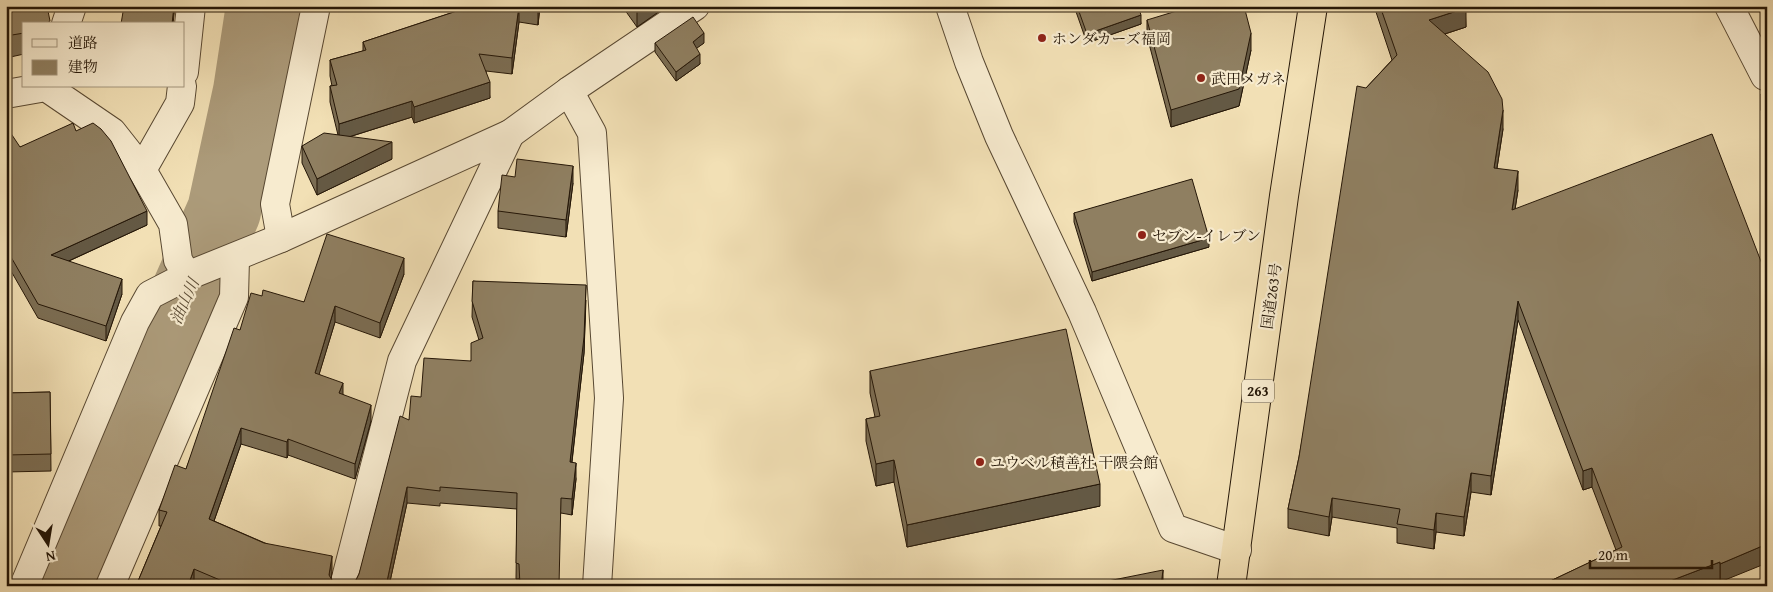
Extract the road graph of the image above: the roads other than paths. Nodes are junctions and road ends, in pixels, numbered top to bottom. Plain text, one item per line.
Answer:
1 (72, 6) edge
2 (191, 6) edge
3 (316, 6) edge
4 (695, 6) edge
5 (950, 6) edge
6 (1312, 6) edge
7 (1729, 6) edge
8 (67, 22) edge
9 (185, 63) edge
10 (1767, 75) edge
11 (41, 88) edge
12 (48, 88) edge
13 (182, 88) edge
14 (569, 91) junction
15 (6, 94) edge
16 (510, 134) junction
17 (142, 170) junction
18 (281, 238) junction
19 (235, 259) junction
20 (187, 276) junction
21 (1237, 550) junction
22 (24, 586) edge
23 (110, 586) edge
24 (344, 586) edge
25 (597, 586) edge
26 (1232, 586) edge

1 - 8 street
2 - 9 street
3 - 18 street
4 - 14 street
5 - 21 street
6 - 21 highway, 国道263号 / 263
7 - 10 street
11 - 15 street
12 - 17 street
13 - 17 street
14 - 16 street
14 - 25 street
16 - 18 street
16 - 24 street
17 - 20 street
18 - 19 street
19 - 20 street
19 - 23 street
20 - 22 street
21 - 26 highway, 国道263号 / 263

